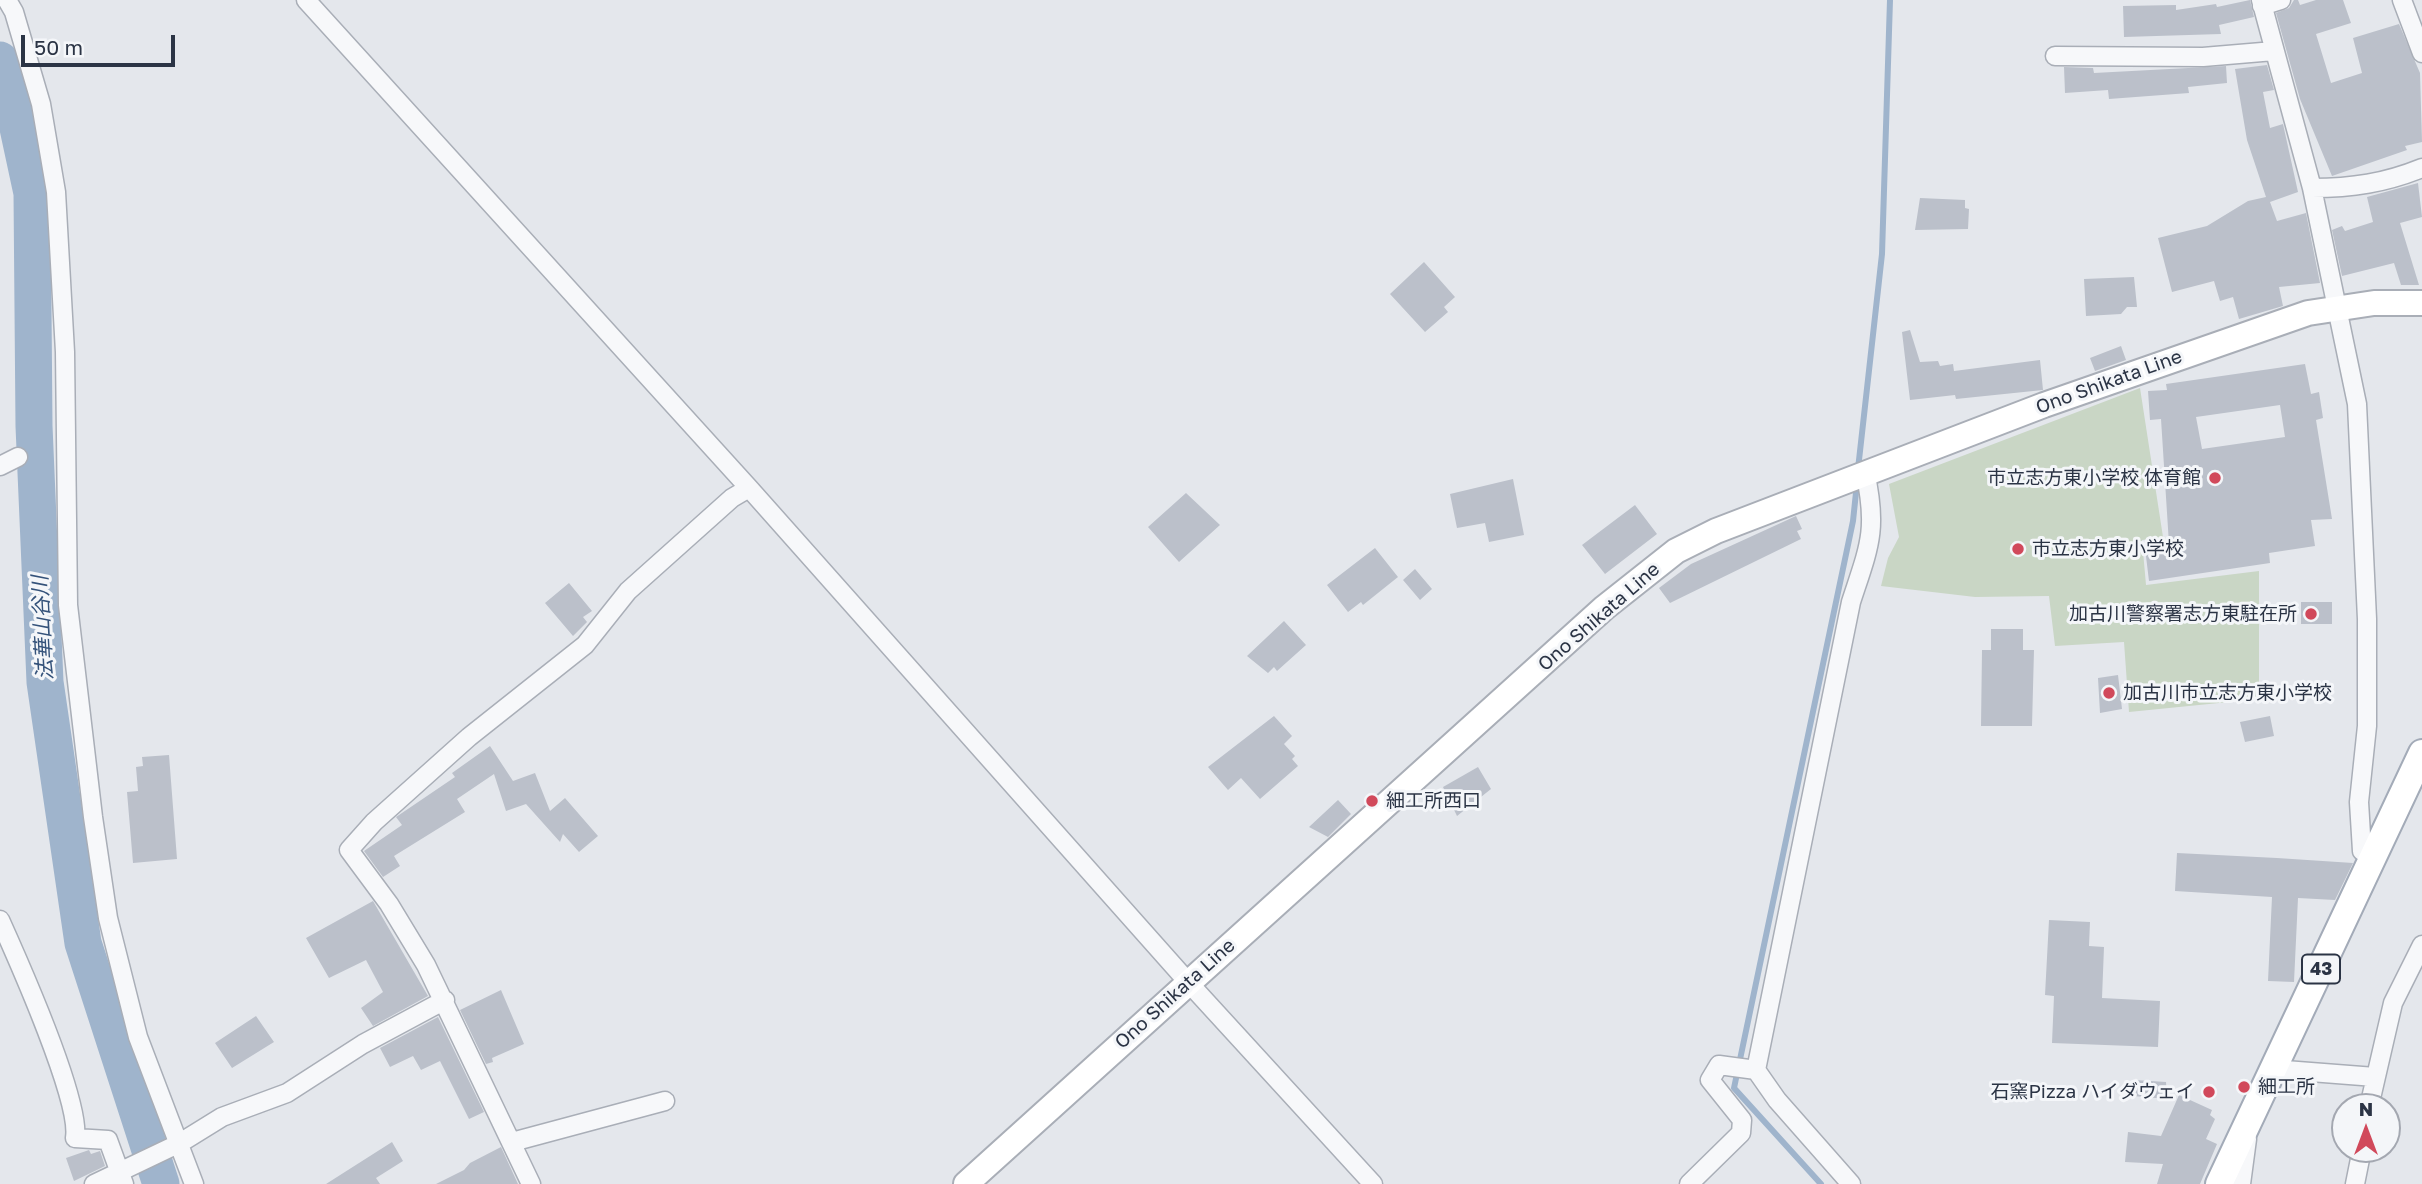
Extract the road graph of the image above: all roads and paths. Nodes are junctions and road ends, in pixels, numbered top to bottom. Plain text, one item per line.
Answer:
1 (7, 0) edge
2 (306, 0) edge
3 (2281, 0) edge
4 (2402, 0) edge
5 (2261, 3) edge
6 (2274, 51) junction
7 (2422, 52) edge
8 (2055, 56) dead end
9 (2422, 168) edge
10 (2312, 188) junction
11 (2422, 303) edge
12 (2339, 307) junction
13 (18, 457) dead end
14 (0, 466) edge
15 (1865, 472) junction
16 (749, 488) junction
17 (2422, 753) edge
18 (2374, 859) junction
19 (0, 920) edge
20 (2422, 946) edge
21 (1188, 982) junction
22 (445, 1000) junction
23 (2272, 1069) junction
24 (1756, 1070) junction
25 (2375, 1077) junction
26 (2372, 1093) edge
27 (665, 1101) dead end
28 (2252, 1110) junction
29 (512, 1142) junction
30 (180, 1143) junction
31 (2359, 1163) edge
32 (122, 1178) edge
33 (94, 1184) edge
34 (194, 1184) edge
35 (531, 1184) edge
36 (966, 1184) edge
37 (1373, 1184) edge
38 (1689, 1184) edge
39 (1851, 1184) edge
40 (2218, 1184) edge
41 (2241, 1184) edge
42 (2355, 1184) edge

1 - 30 street
2 - 16 street
3 - 5 street
4 - 7 street
5 - 6 street
6 - 8 street
6 - 10 street
9 - 10 street
10 - 12 street
11 - 12 main road, Ono Shikata Line
12 - 15 main road, Ono Shikata Line
12 - 18 street
13 - 14 street
15 - 21 main road, Ono Shikata Line
15 - 24 street
16 - 21 street
16 - 22 street
17 - 18 main road, 43
18 - 23 main road, 43
19 - 32 street
20 - 25 street
21 - 36 main road, Ono Shikata Line
21 - 37 street
22 - 29 street
22 - 30 street
23 - 25 street
23 - 28 main road, 43
24 - 38 street
24 - 39 street
25 - 26 street
27 - 29 street
28 - 40 main road, 43
28 - 41 street
29 - 35 street
30 - 32 street
30 - 34 street
31 - 42 street
32 - 33 street

